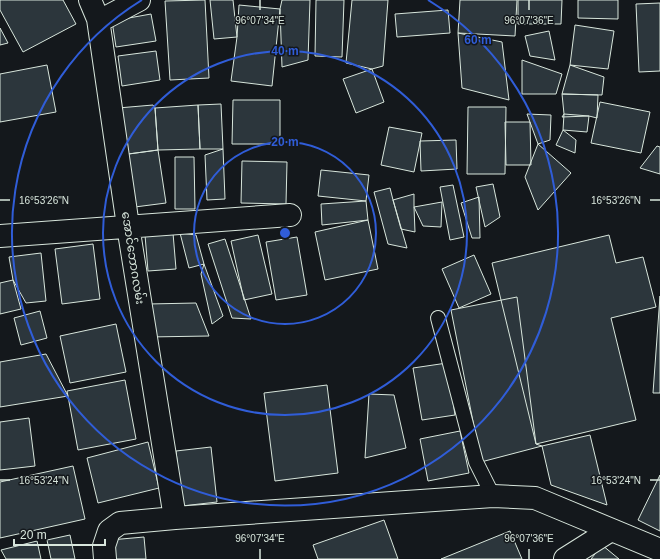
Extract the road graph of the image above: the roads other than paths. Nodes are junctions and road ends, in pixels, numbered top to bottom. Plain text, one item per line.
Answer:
1 (90, 0) edge
2 (139, 0) edge
3 (98, 20) junction
4 (290, 215) dead end
5 (128, 226) junction
6 (0, 236) edge
7 (438, 318) dead end
8 (493, 496) junction
9 (176, 518) junction
10 (611, 530) junction
11 (660, 550) edge
12 (105, 559) edge
13 (564, 559) edge

1 - 3 street, အောင်ဘောဂလမ်း
2 - 3 street
3 - 5 street, အောင်ဘောဂလမ်း
4 - 5 street
5 - 6 street
5 - 9 street, အောင်ဘောဂလမ်း
7 - 8 lane
8 - 9 street
8 - 10 street
9 - 12 street
10 - 11 street
10 - 13 street

